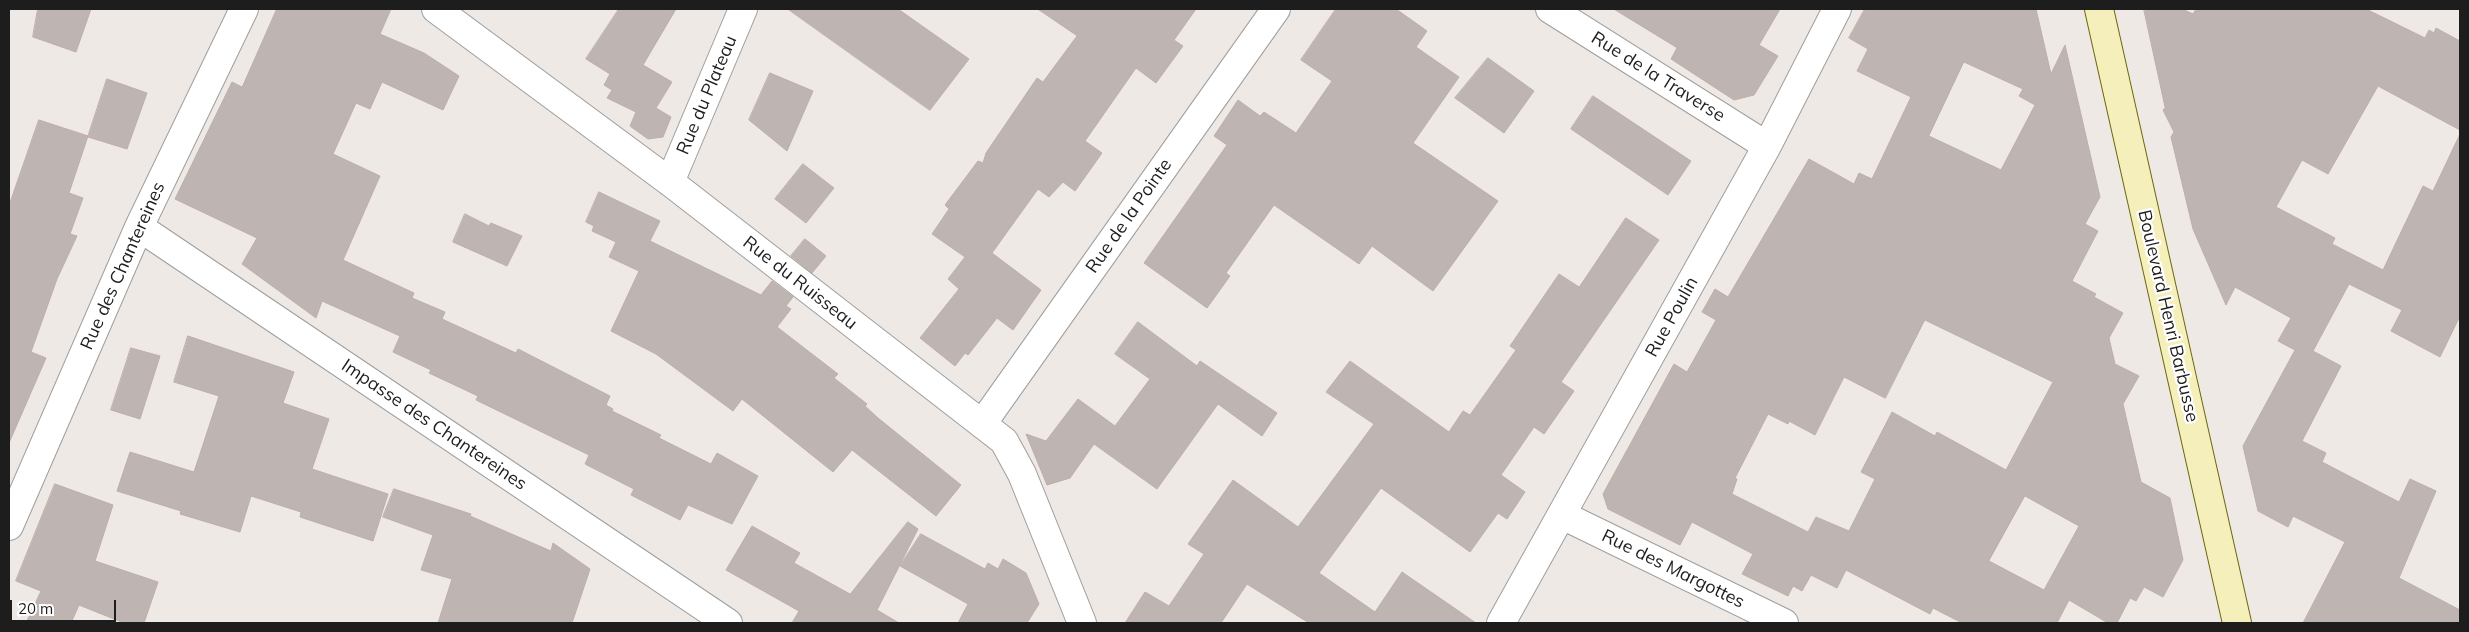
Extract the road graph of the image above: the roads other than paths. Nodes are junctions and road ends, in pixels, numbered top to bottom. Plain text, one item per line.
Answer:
1 (244, 9) edge
2 (436, 9) edge
3 (743, 9) edge
4 (1276, 9) edge
5 (1550, 9) edge
6 (1837, 9) edge
7 (2099, 9) edge
8 (1767, 146) junction
9 (670, 182) junction
10 (139, 227) junction
11 (982, 424) junction
12 (1562, 515) junction
13 (9, 526) edge
14 (728, 623) edge
15 (1082, 623) edge
16 (1501, 623) edge
17 (1784, 623) edge
18 (2237, 623) edge

1 - 10 street, Rue des Chantereines
2 - 9 street, Rue du Ruisseau
3 - 9 street, Rue du Plateau
4 - 11 street, Rue de la Pointe
5 - 8 street, Rue de la Traverse
6 - 8 street, Rue Poulin
7 - 18 main road, Boulevard Henri Barbusse
8 - 12 street, Rue Poulin
9 - 11 street, Rue du Ruisseau
10 - 13 street, Rue des Chantereines
10 - 14 street, Impasse des Chantereines
11 - 15 street, Rue du Ruisseau
12 - 16 street, Rue Poulin
12 - 17 street, Rue des Margottes

